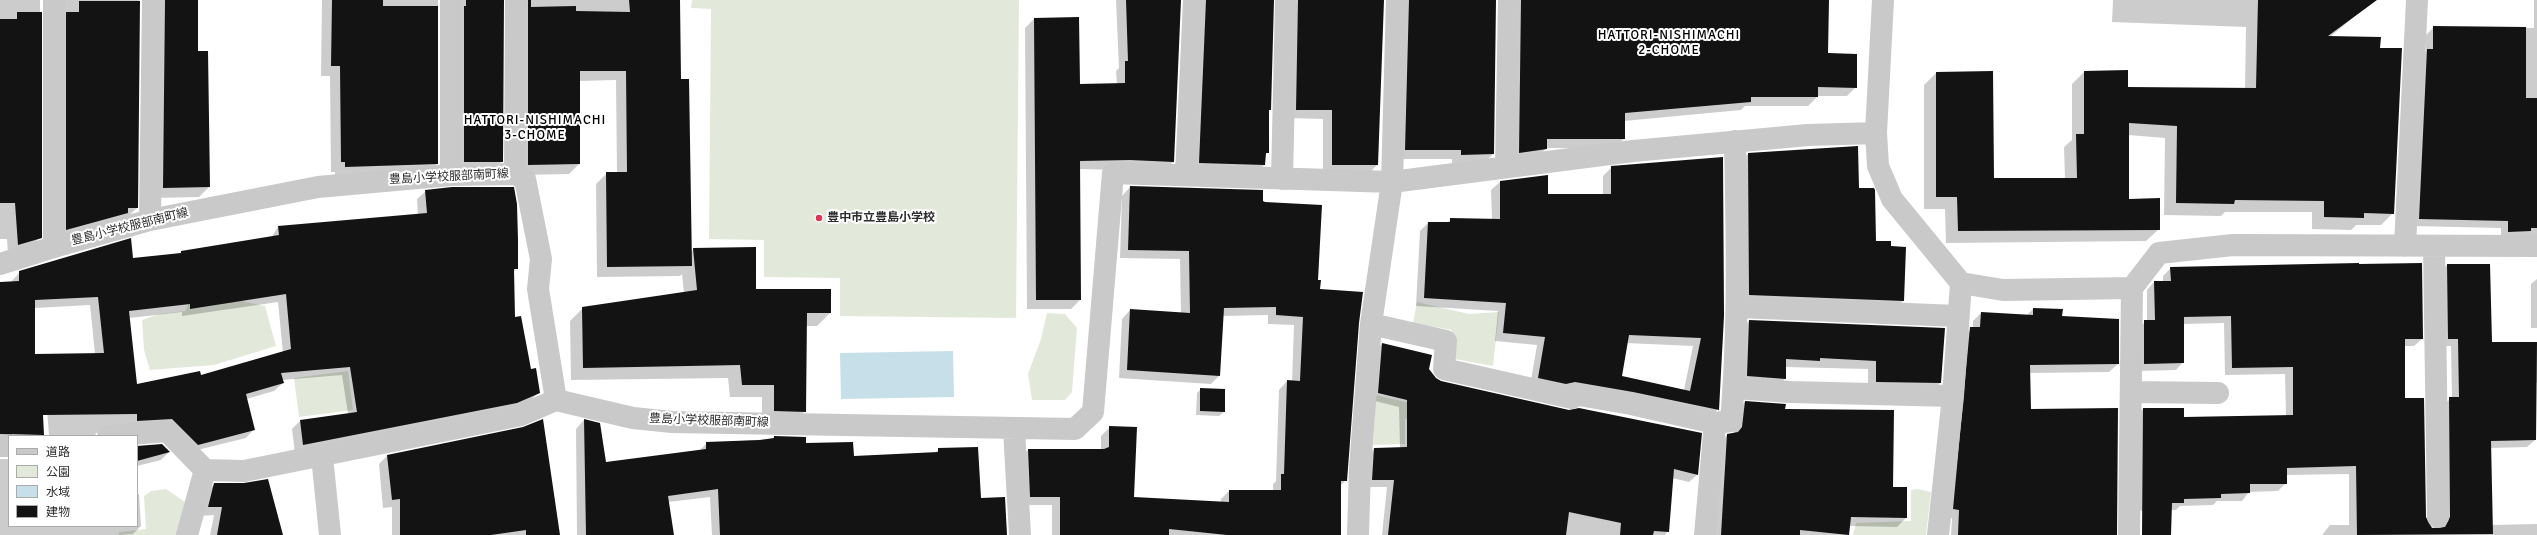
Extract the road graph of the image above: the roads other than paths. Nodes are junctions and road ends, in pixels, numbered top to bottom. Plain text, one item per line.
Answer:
1 (54, 0) edge
2 (153, 0) edge
3 (451, 0) edge
4 (516, 0) edge
5 (1194, 0) edge
6 (1286, 0) edge
7 (1397, 0) edge
8 (1509, 0) edge
9 (1883, 0) edge
10 (2417, 0) edge
11 (1876, 133) junction
12 (1735, 141) junction
13 (1506, 167) junction
14 (515, 174) junction
15 (451, 175) junction
16 (1186, 175) junction
17 (1282, 179) junction
18 (1392, 182) junction
19 (150, 220) junction
20 (54, 246) junction
21 (2405, 246) junction
22 (2434, 246) junction
23 (2537, 246) edge
24 (0, 264) edge
25 (1960, 283) junction
26 (2132, 288) junction
27 (1738, 307) junction
28 (1957, 316) junction
29 (1371, 324) junction
30 (1734, 388) junction
31 (2131, 392) junction
32 (2218, 393) dead end
33 (1952, 396) junction
34 (556, 400) junction
35 (1715, 423) junction
36 (1014, 430) junction
37 (120, 435) edge
38 (322, 456) junction
39 (205, 470) junction
40 (2438, 517) dead end
41 (187, 535) edge
42 (330, 535) edge
43 (1020, 535) edge
44 (1358, 535) edge
45 (1705, 535) edge
46 (1938, 535) edge
47 (2128, 535) edge

1 - 20 street
2 - 19 street
3 - 15 street
4 - 14 street
5 - 16 street
6 - 17 street
7 - 18 street
8 - 13 street
9 - 11 street
10 - 21 street
11 - 12 street
11 - 25 street
12 - 13 street
12 - 27 street
13 - 18 street
14 - 15 street, 豊島小学校服部南町線
14 - 34 street, 豊島小学校服部南町線
15 - 19 street, 豊島小学校服部南町線
16 - 17 street
16 - 36 street, 豊島小学校服部南町線
17 - 18 street
18 - 29 street
19 - 20 street, 豊島小学校服部南町線
20 - 24 street, 豊島小学校服部南町線
21 - 22 street
21 - 26 street
22 - 23 street
22 - 40 street
25 - 26 street
25 - 28 street
26 - 31 street
27 - 28 street
27 - 30 street
28 - 33 street
29 - 35 street
29 - 44 street
30 - 33 street
30 - 35 street
31 - 32 street
31 - 47 street
33 - 46 street
34 - 36 street, 豊島小学校服部南町線
34 - 38 street
35 - 45 street
36 - 43 street
37 - 39 street
38 - 39 street
38 - 42 street
39 - 41 street

